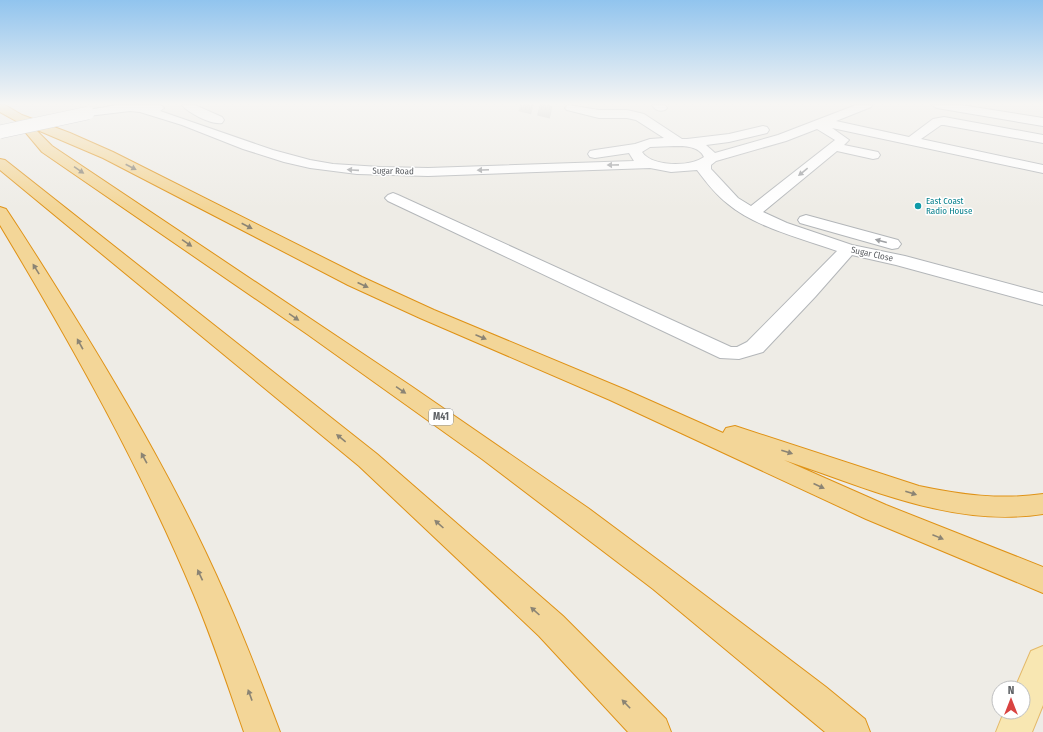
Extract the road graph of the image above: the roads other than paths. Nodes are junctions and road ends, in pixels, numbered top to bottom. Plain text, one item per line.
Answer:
1 (34, 139) edge
2 (73, 139) edge
3 (230, 139) edge
4 (640, 139) joint
5 (641, 139) edge
6 (676, 139) edge
7 (712, 139) edge
8 (778, 139) edge
9 (835, 139) edge
10 (875, 139) edge
11 (919, 139) edge
12 (682, 143) junction
13 (839, 143) junction
14 (302, 149) dead end
15 (909, 149) junction
16 (877, 152) dead end
17 (707, 161) junction
18 (0, 163) edge
19 (652, 164) junction
20 (667, 167) junction
21 (1043, 169) edge
22 (714, 182) junction
23 (393, 198) dead end
24 (756, 210) junction
25 (0, 212) edge
26 (848, 249) junction
27 (1041, 292) edge
28 (618, 395) junction
29 (1043, 504) edge
30 (1043, 580) edge
31 (1043, 662) edge
32 (1031, 690) edge
33 (1019, 720) edge
34 (262, 732) edge
35 (653, 732) edge
36 (852, 732) edge
37 (1014, 732) edge

1 -> 36 highway, M41
2 -> 28 highway
19 -> 3 street, Sugar Road
4 - 14 street, Sugar Road
4 - 19 street
5 - 12 street, Sugar Road
6 - 12 street
7 - 12 street
8 - 17 street
9 - 13 street
10 - 15 street
11 - 15 street
12 - 17 street
13 - 16 street
13 -> 24 street
15 - 21 street
17 - 20 street
17 - 22 street, Sugar Close
35 -> 18 highway
19 - 20 street
20 - 22 street, Sugar Close
22 - 24 street, Sugar Close
23 - 26 street
24 - 26 street, Sugar Close
27 -> 24 street
34 -> 25 highway
26 - 27 street, Sugar Close
28 -> 29 highway
28 -> 30 highway
31 - 32 main road
33 - 37 main road

